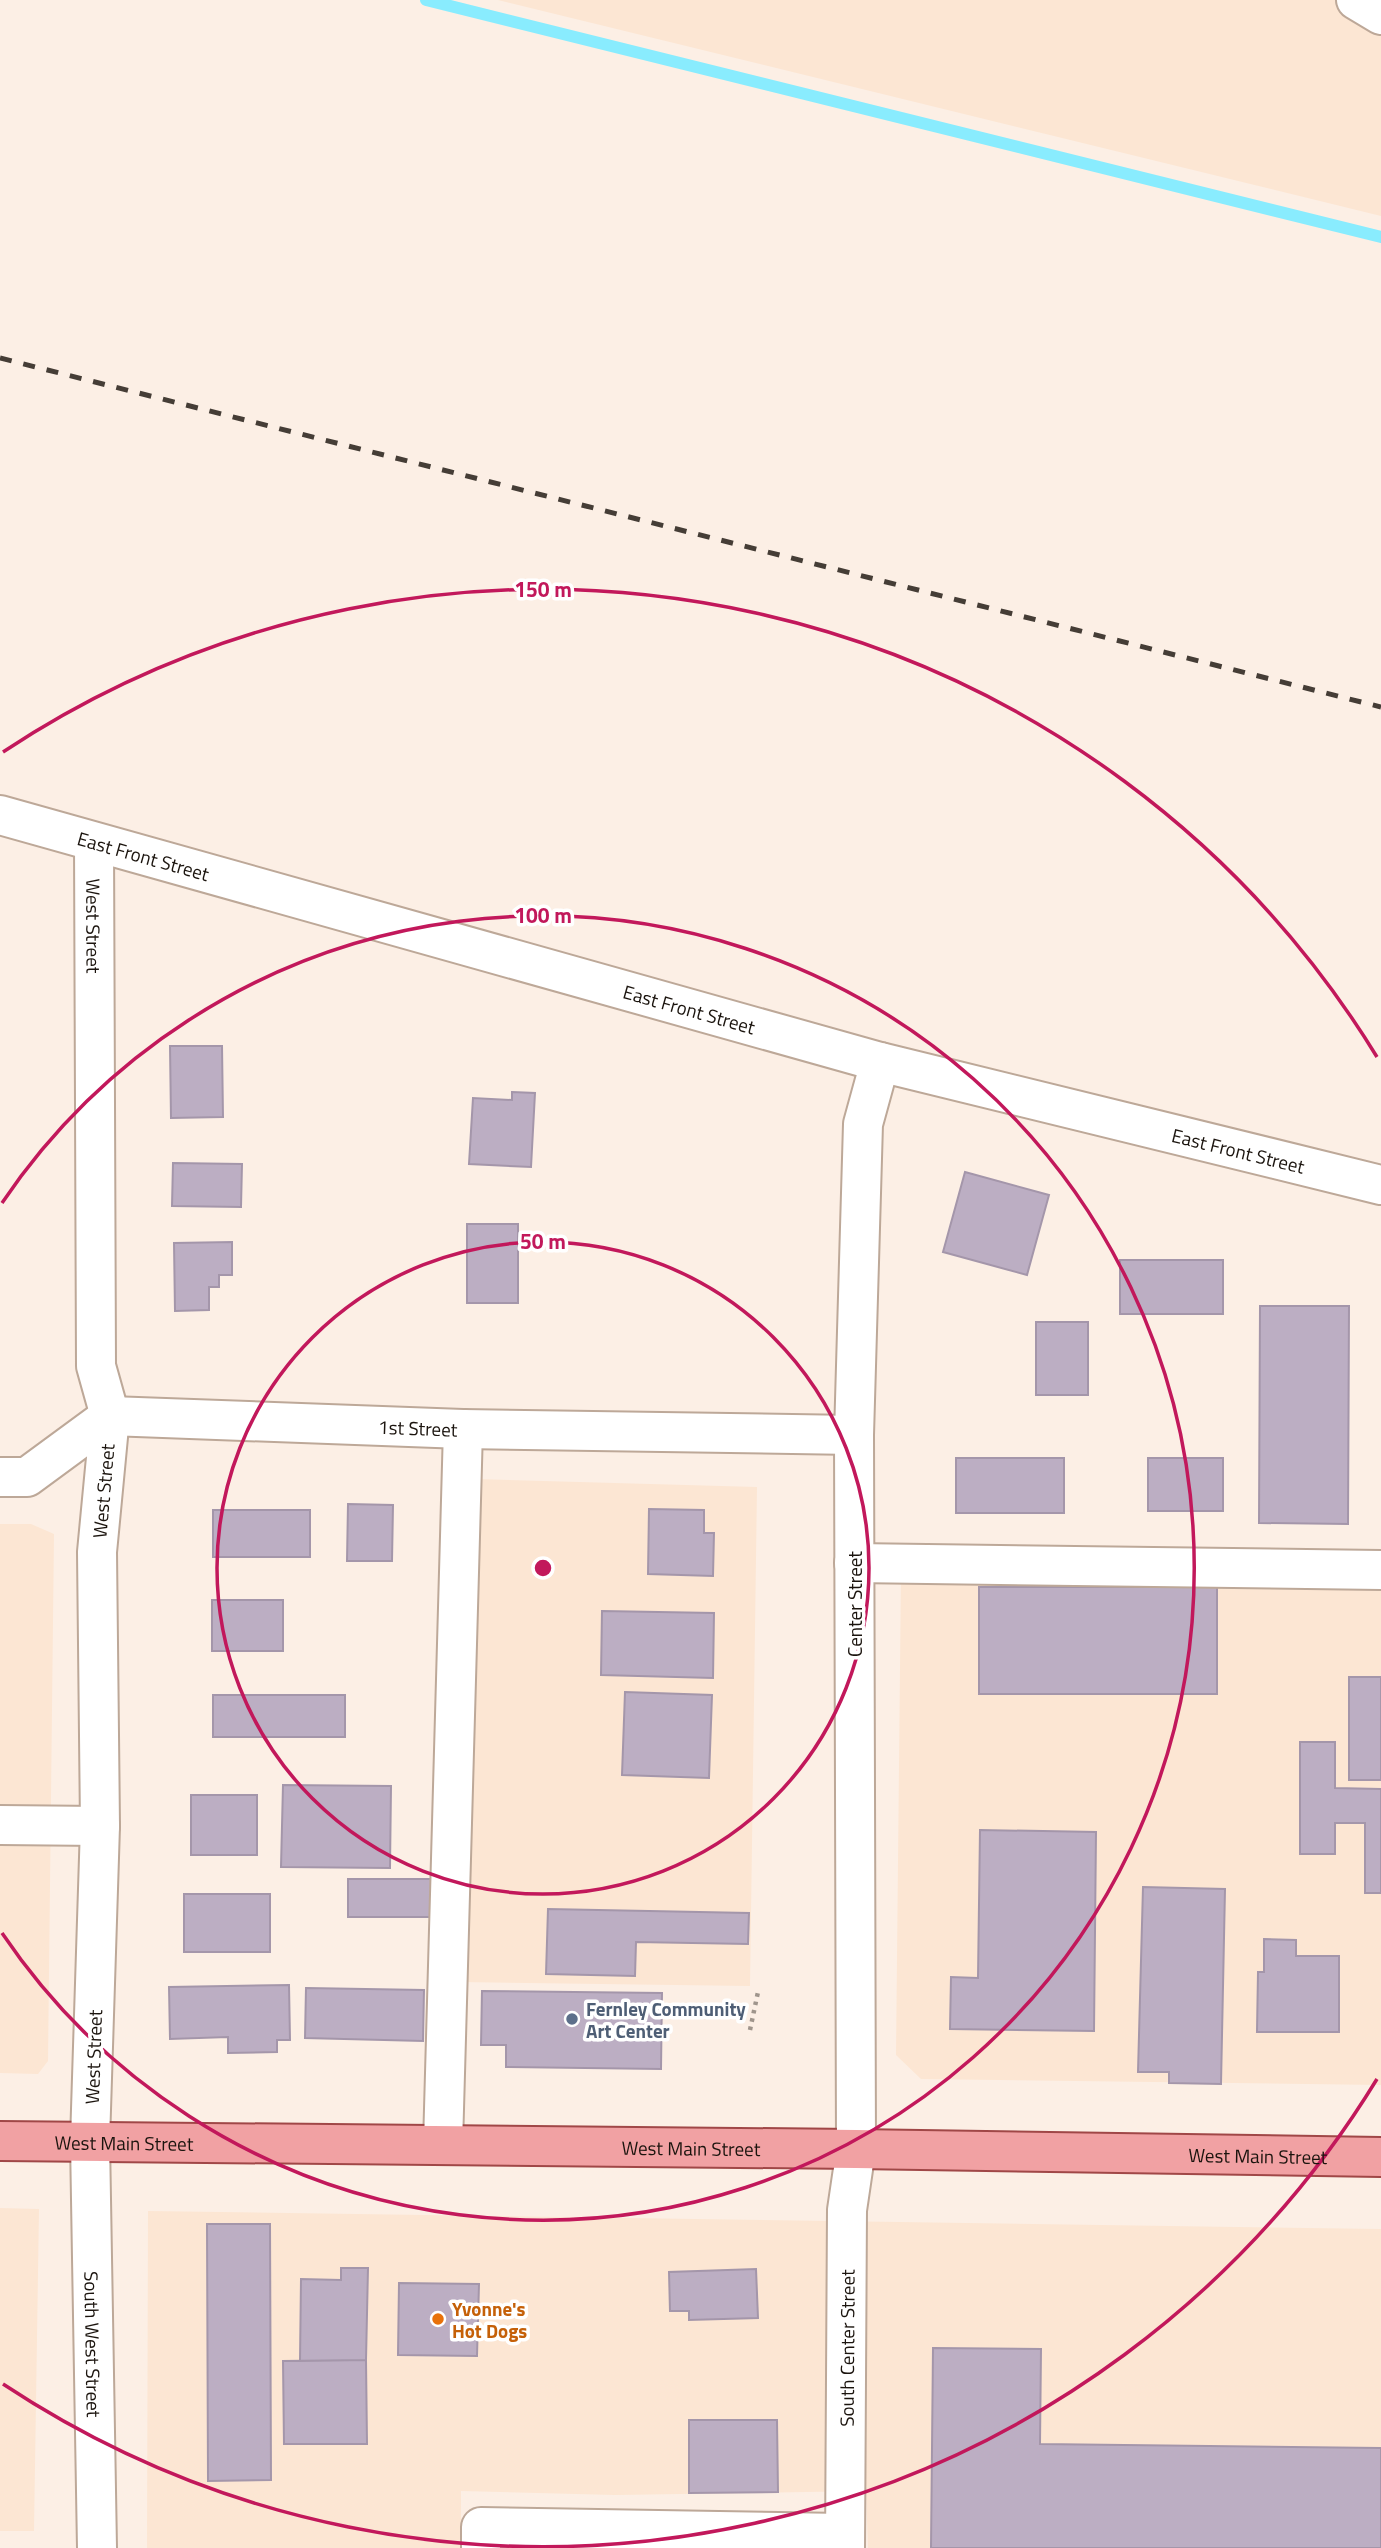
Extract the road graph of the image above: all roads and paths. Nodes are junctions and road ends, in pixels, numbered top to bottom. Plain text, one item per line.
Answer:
1 (1356, 0) edge
2 (1381, 15) edge
3 (0, 815) edge
4 (94, 842) junction
5 (880, 1062) junction
6 (1381, 1185) edge
7 (110, 1416) junction
8 (463, 1429) junction
9 (854, 1435) junction
10 (0, 1477) edge
11 (854, 1563) junction
12 (1381, 1570) edge
13 (0, 1825) edge
14 (100, 1826) junction
15 (758, 1992) dead end
16 (750, 2030) dead end
17 (0, 2141) edge
18 (90, 2141) junction
19 (443, 2145) junction
20 (856, 2149) junction
21 (1381, 2157) edge
22 (845, 2541) edge
23 (97, 2548) edge
24 (481, 2548) edge

1 - 2 street
3 - 4 street, East Front Street
4 - 5 street, East Front Street
4 - 7 street, West Street
5 - 6 street, East Front Street
5 - 9 street, Center Street
7 - 8 street, 1st Street
7 - 10 street
7 - 14 street, West Street
8 - 9 street, 1st Street
8 - 19 street
9 - 11 street, Center Street
11 - 12 street
11 - 20 street, Center Street
13 - 14 street
14 - 18 street, West Street
15 - 16 path
17 - 18 main road, West Main Street
18 - 19 main road, West Main Street
18 - 23 street, South West Street
19 - 20 main road, West Main Street
20 - 21 main road, West Main Street
20 - 22 street, South Center Street
22 - 24 street

